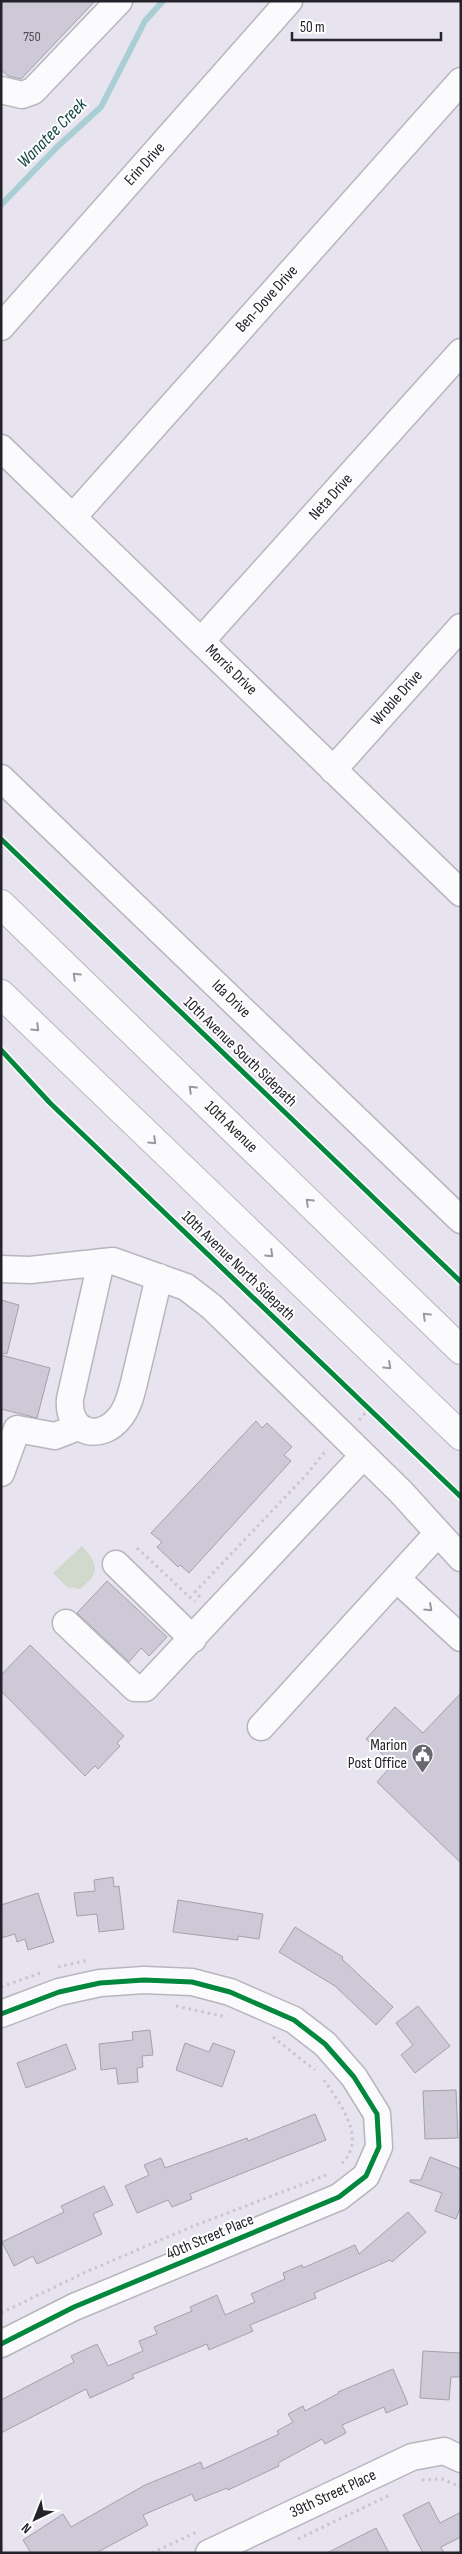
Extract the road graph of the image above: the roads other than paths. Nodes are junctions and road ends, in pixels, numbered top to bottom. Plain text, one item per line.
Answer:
1 (119, 1) edge
2 (289, 1) edge
3 (461, 81) edge
4 (1, 90) edge
5 (1, 327) edge
6 (461, 352) edge
7 (1, 448) edge
8 (72, 517) junction
9 (461, 626) edge
10 (201, 642) junction
11 (333, 770) junction
12 (1, 778) edge
13 (461, 893) edge
14 (1, 904) edge
15 (1, 994) edge
16 (461, 1220) edge
17 (101, 1262) junction
18 (1, 1269) edge
19 (160, 1277) junction
20 (461, 1350) edge
21 (78, 1427) junction
22 (461, 1436) edge
23 (363, 1456) junction
24 (1, 1473) edge
25 (437, 1534) junction
26 (461, 1558) edge
27 (116, 1564) dead end
28 (397, 1579) junction
29 (66, 1623) dead end
30 (193, 1638) junction
31 (461, 1638) edge
32 (261, 1727) dead end
33 (1, 2014) edge
34 (1, 2344) edge
35 (461, 2459) edge
36 (209, 2553) edge

1 - 4 street
2 - 5 street, Erin Drive
3 - 8 street, Ben-Dove Drive
6 - 10 street, Neta Drive
7 - 8 street, Morris Drive
8 - 10 street, Morris Drive
9 - 11 street, Wroble Drive
10 - 11 street, Morris Drive
11 - 13 street, Morris Drive
12 - 16 street, Ida Drive
20 -> 14 main road, 10th Avenue
15 -> 22 main road
17 - 18 street
17 - 19 street
17 - 21 street
19 - 21 street
19 - 23 street
21 - 24 street
23 - 25 street
23 - 30 street
25 - 26 street
25 - 28 street
27 - 30 street
28 -> 31 street
28 - 32 street
29 - 30 street
33 - 34 street, 40th Street Place
35 - 36 street, 39th Street Place

